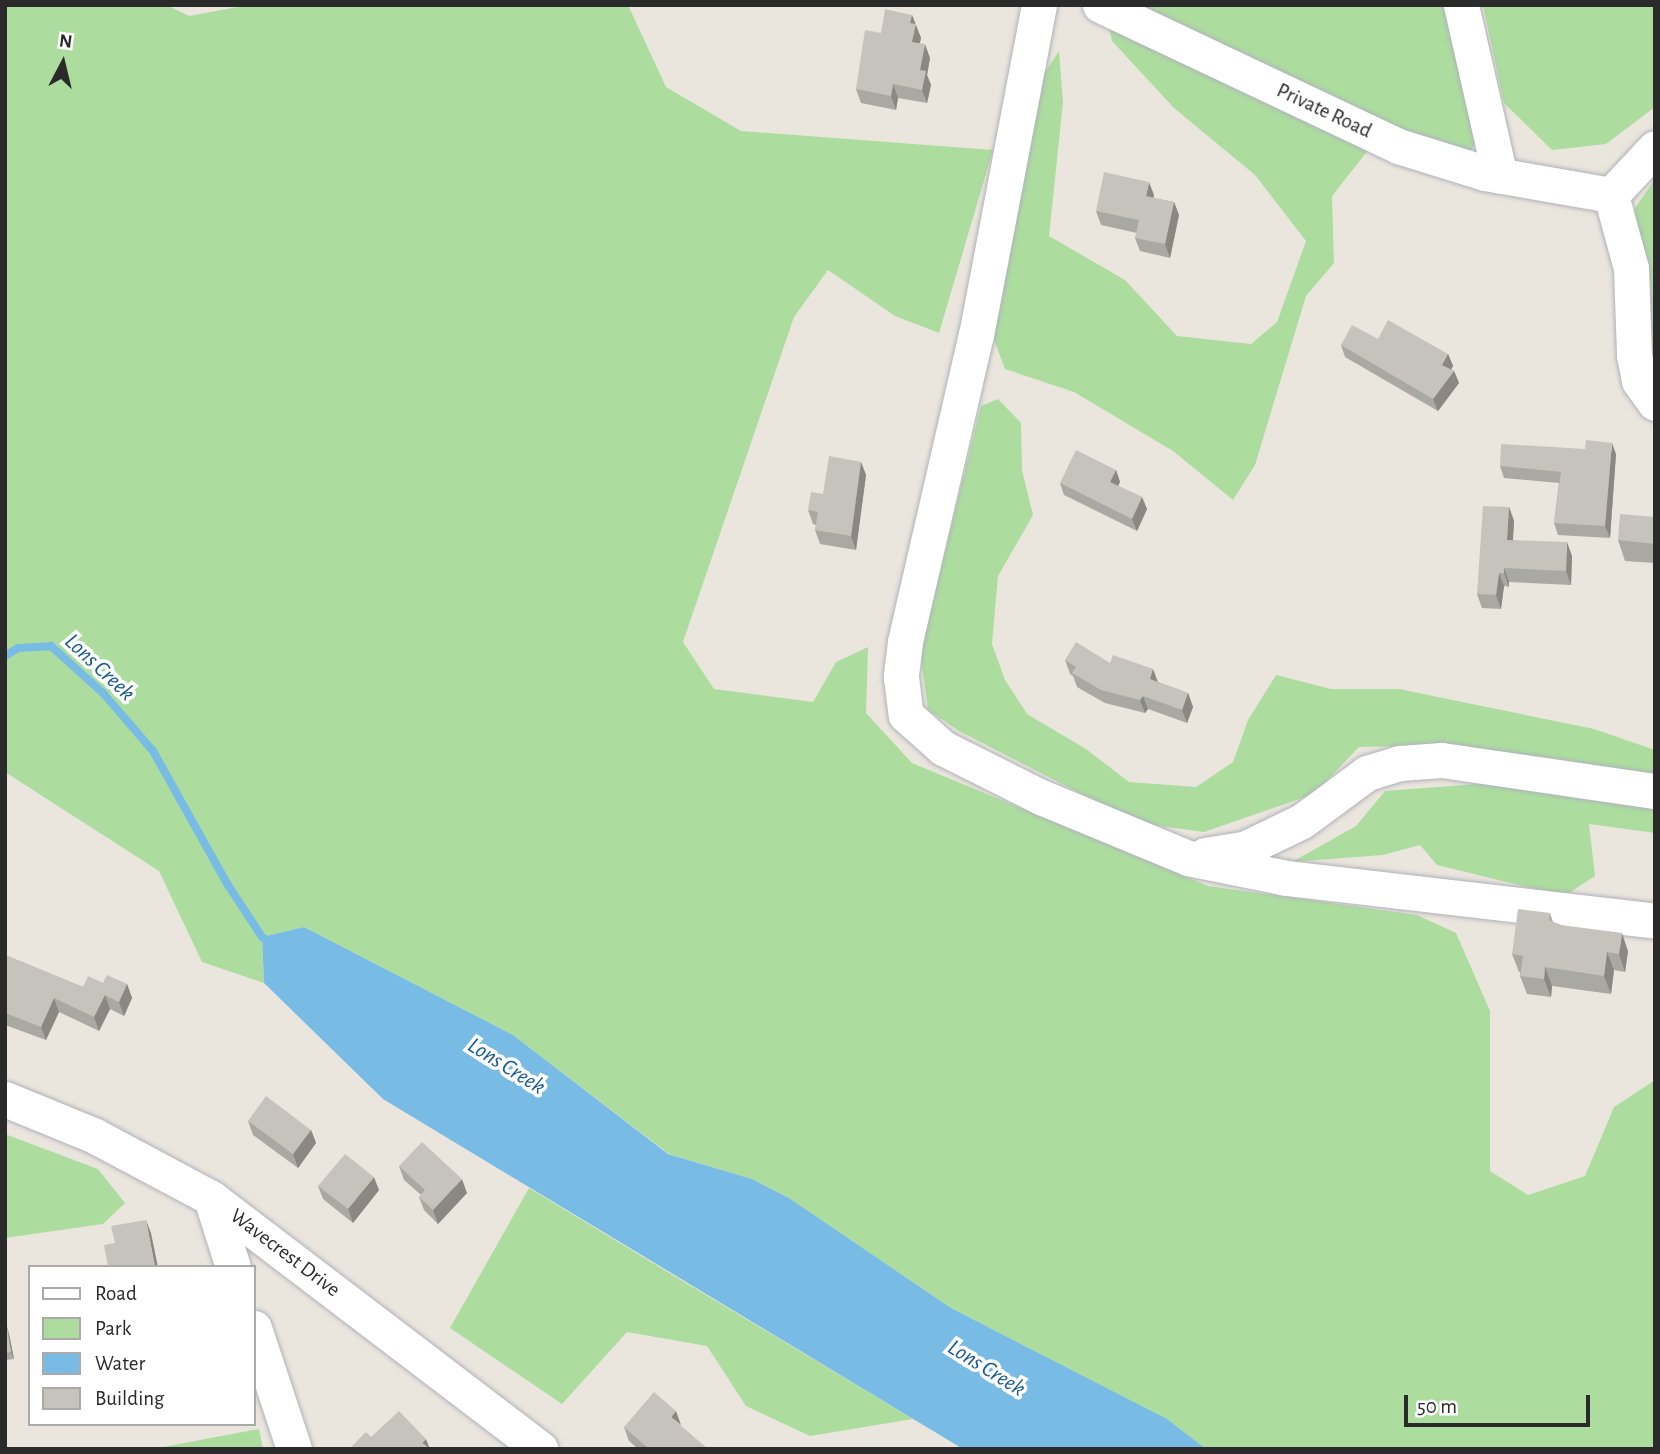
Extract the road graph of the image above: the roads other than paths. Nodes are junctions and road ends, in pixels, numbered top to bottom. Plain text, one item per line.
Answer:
1 (1039, 5) edge
2 (1100, 5) edge
3 (1461, 5) edge
4 (1655, 148) edge
5 (1500, 176) junction
6 (1611, 195) junction
7 (1655, 403) edge
8 (1655, 791) edge
9 (1188, 858) junction
10 (1655, 922) edge
11 (5, 1099) edge
12 (211, 1198) junction
13 (232, 1265) edge
14 (256, 1334) edge
15 (294, 1449) edge
16 (540, 1449) edge

1 - 9 street
2 - 5 street, Private Road
3 - 5 street
4 - 6 street
5 - 6 street, Private Road
6 - 7 street
8 - 9 street
9 - 10 street
11 - 12 street, Wavecrest Drive
12 - 13 street
12 - 16 street, Wavecrest Drive
14 - 15 street

